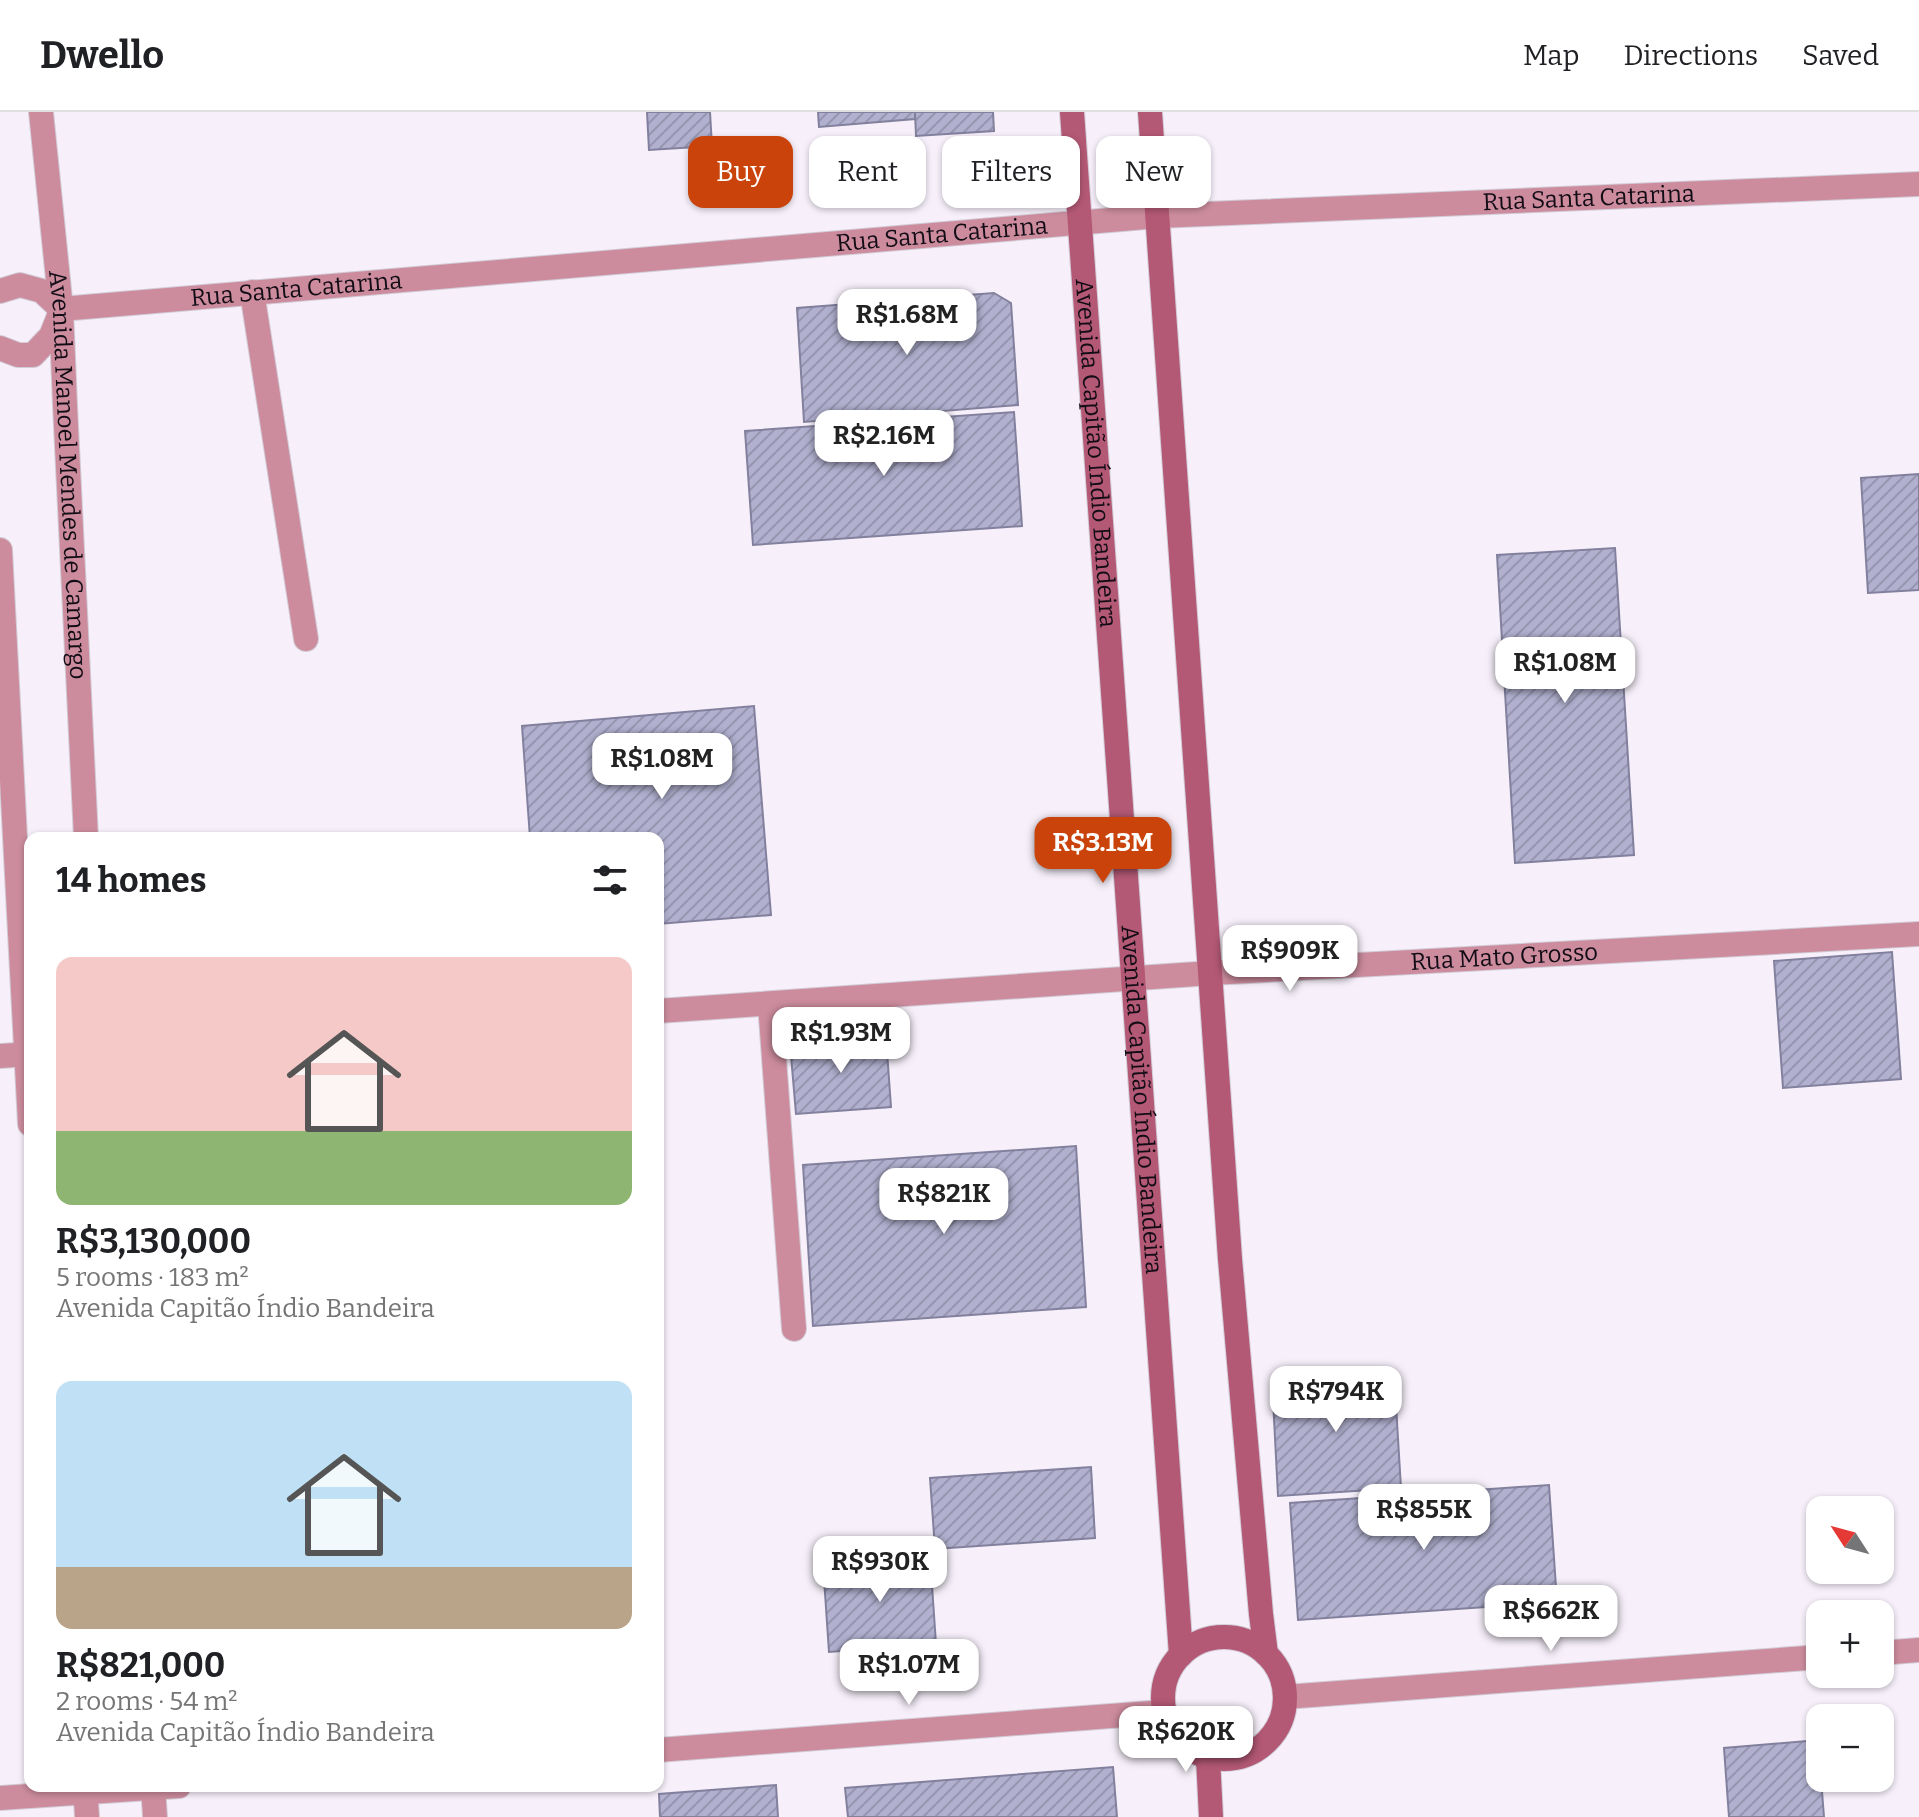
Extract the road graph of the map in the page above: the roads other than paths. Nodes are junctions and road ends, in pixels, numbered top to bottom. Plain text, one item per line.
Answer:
1 (41, 112) edge
2 (1072, 112) edge
3 (1150, 112) edge
4 (1919, 184) edge
5 (1158, 216) junction
6 (1079, 222) junction
7 (0, 291) edge
8 (252, 292) junction
9 (61, 309) junction
10 (0, 348) edge
11 (0, 550) edge
12 (306, 639) dead end
13 (86, 832) edge
14 (1919, 934) edge
15 (1211, 973) junction
16 (1134, 978) junction
17 (24, 982) edge
18 (770, 1004) junction
19 (664, 1011) edge
20 (24, 1054) edge
21 (0, 1056) edge
22 (794, 1329) dead end
23 (1919, 1650) edge
24 (1894, 1652) edge
25 (1266, 1654) junction
26 (1181, 1655) junction
27 (1806, 1658) edge
28 (1285, 1697) junction
29 (1164, 1712) junction
30 (664, 1750) edge
31 (1208, 1758) junction
32 (125, 1792) edge
33 (153, 1792) edge
34 (0, 1798) edge
35 (86, 1799) edge
36 (155, 1817) edge
37 (1211, 1817) edge

1 - 9 street, Avenida Manoel Mendes de Camargo
2 - 6 main road, Avenida Capitão Índio Bandeira
3 - 5 main road
4 - 5 street, Rua Santa Catarina
5 - 6 street, Rua Santa Catarina
5 - 15 main road
6 - 8 street, Rua Santa Catarina
6 - 16 main road, Avenida Capitão Índio Bandeira
7 - 9 street
8 - 9 street, Rua Santa Catarina
8 - 12 street
9 - 10 street
9 - 13 street, Avenida Manoel Mendes de Camargo
11 - 17 street
14 - 15 street, Rua Mato Grosso
15 - 16 street, Rua Mato Grosso
15 - 25 main road
16 - 18 street, Rua Mato Grosso
16 - 26 main road, Avenida Capitão Índio Bandeira
18 - 19 street, Rua Mato Grosso
18 - 22 street
20 - 21 street
23 - 24 street
25 - 26 main road
25 - 28 main road
26 - 29 main road
27 - 28 street
28 - 31 main road
29 - 30 street
29 - 31 main road
31 - 37 main road
32 - 35 street
33 - 36 street
34 - 35 street

